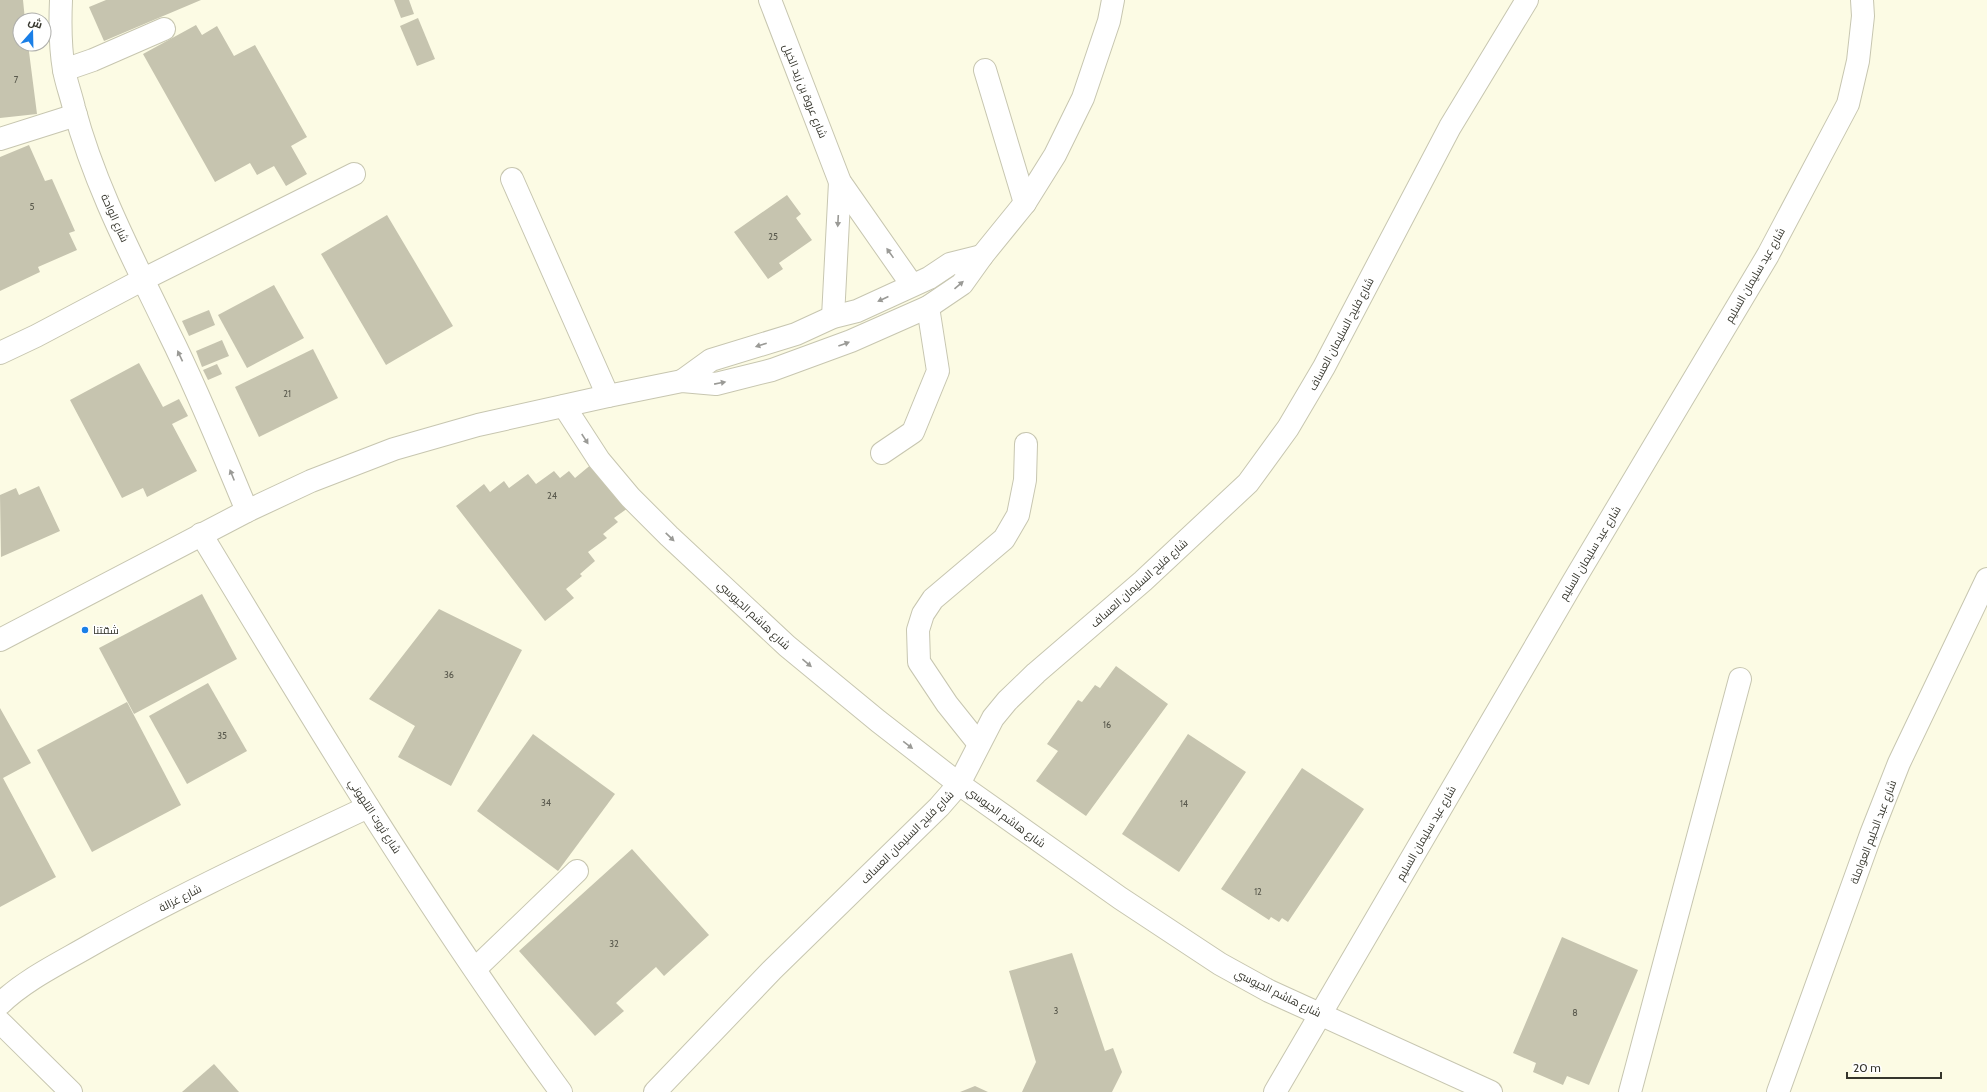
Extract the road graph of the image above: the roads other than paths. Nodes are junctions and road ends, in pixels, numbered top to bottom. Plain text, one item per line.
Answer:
1 (61, 0) edge
2 (770, 0) edge
3 (1113, 0) edge
4 (1527, 0) edge
5 (1862, 0) edge
6 (164, 29) dead end
7 (64, 70) junction
8 (985, 70) dead end
9 (76, 116) junction
10 (0, 139) edge
11 (354, 174) dead end
12 (512, 179) dead end
13 (840, 182) junction
14 (1025, 203) junction
15 (982, 256) junction
16 (142, 280) junction
17 (912, 285) junction
18 (928, 307) junction
19 (833, 317) junction
20 (0, 353) edge
21 (682, 380) junction
22 (608, 396) junction
23 (564, 406) junction
24 (1026, 444) dead end
25 (882, 453) dead end
26 (247, 511) junction
27 (201, 534) junction
28 (1987, 579) edge
29 (0, 640) edge
30 (1740, 679) dead end
31 (979, 744) junction
32 (959, 784) junction
33 (368, 807) junction
34 (577, 871) dead end
35 (475, 969) junction
36 (0, 1004) edge
37 (1321, 1015) junction
38 (0, 1022) edge
39 (71, 1092) edge
40 (561, 1092) edge
41 (654, 1092) edge
42 (1275, 1092) edge
43 (1491, 1092) edge
44 (1630, 1092) edge
45 (1778, 1092) edge

1 - 7 street, شارع الواحة
2 - 13 street, شارع عروة بن زيد الخيل
3 - 14 street
4 - 31 street, شارع فليح السليمان العساف
5 - 37 street, شارع عيد سليمان السليم
6 - 7 street
7 - 9 street, شارع الواحة
8 - 14 street
9 - 10 street
9 - 16 street, شارع الواحة
11 - 16 street
12 - 22 street
17 -> 13 street, شارع عروة بن زيد الخيل
13 -> 19 street, شارع عروة بن زيد الخيل
14 - 15 street
15 - 17 street
18 -> 15 street
16 - 20 street
26 -> 16 street, شارع الواحة
17 -> 19 street
21 -> 18 street
18 - 25 street
19 -> 21 street
21 - 22 street
22 - 23 street
23 - 26 street
23 -> 32 street, شارع هاشم الجيوسي
24 - 31 street
26 - 27 street
27 - 29 street
27 - 33 street, شارع ثروت التلهوني
28 - 45 street, شارع عبد الحليم العواملة
30 - 44 street
31 - 32 street, شارع فليح السليمان العساف
32 - 37 street, شارع هاشم الجيوسي
32 - 41 street, شارع فليح السليمان العساف
33 - 35 street, شارع ثروت التلهوني
33 - 36 street, شارع غزالة
34 - 35 street
35 - 40 street, شارع ثروت التلهوني
37 - 42 street, شارع عيد سليمان السليم
37 - 43 street, شارع هاشم الجيوسي
38 - 39 street

